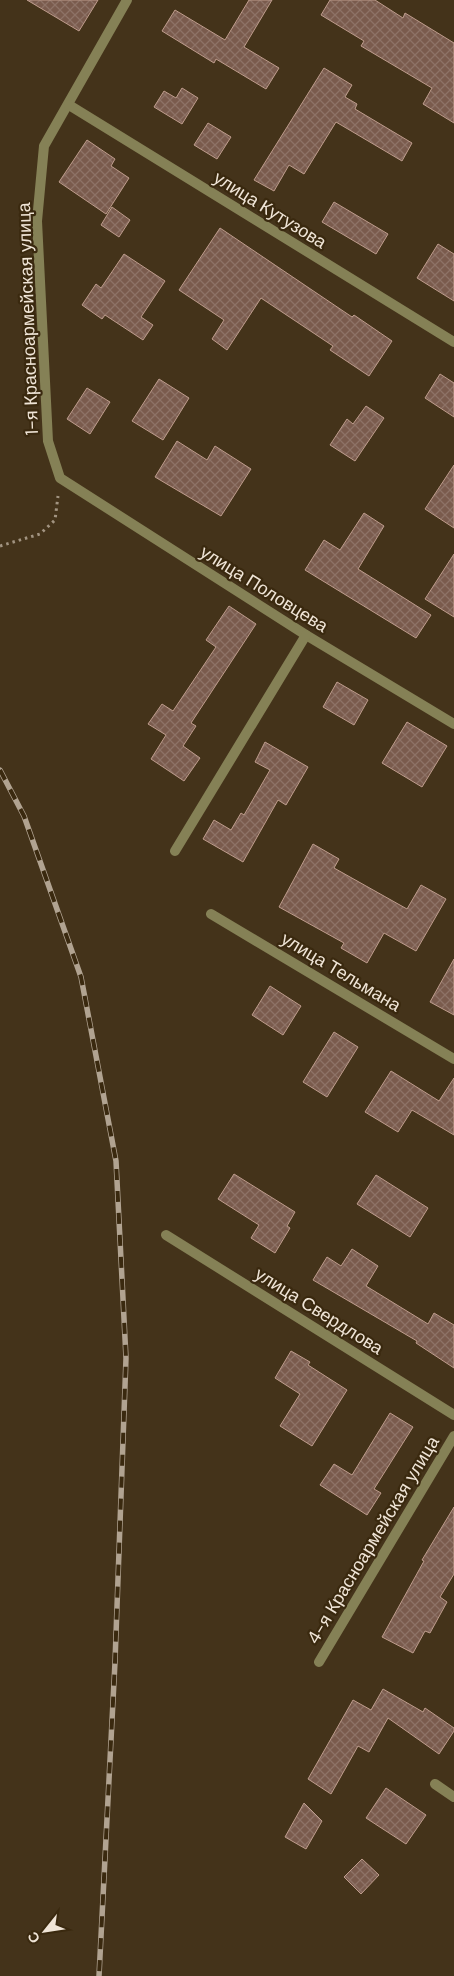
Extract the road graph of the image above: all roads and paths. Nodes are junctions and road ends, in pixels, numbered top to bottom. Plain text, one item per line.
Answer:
1 (127, 0) edge
2 (69, 105) junction
3 (454, 342) edge
4 (60, 478) junction
5 (0, 546) edge
6 (306, 635) junction
7 (454, 724) edge
8 (175, 851) dead end
9 (211, 914) dead end
10 (454, 1059) edge
11 (166, 1235) dead end
12 (454, 1414) edge
13 (454, 1436) edge
14 (319, 1662) dead end
15 (435, 1784) dead end
16 (454, 1797) edge

1 - 2 street, 1-я Красноармейская улица
2 - 3 street, улица Кутузова
2 - 4 street, 1-я Красноармейская улица
4 - 5 path
4 - 6 street, улица Половцева
6 - 7 street, улица Половцева
6 - 8 street
9 - 10 street, улица Тельмана
11 - 12 street, улица Свердлова
13 - 14 street, 4-я Красноармейская улица
15 - 16 street

